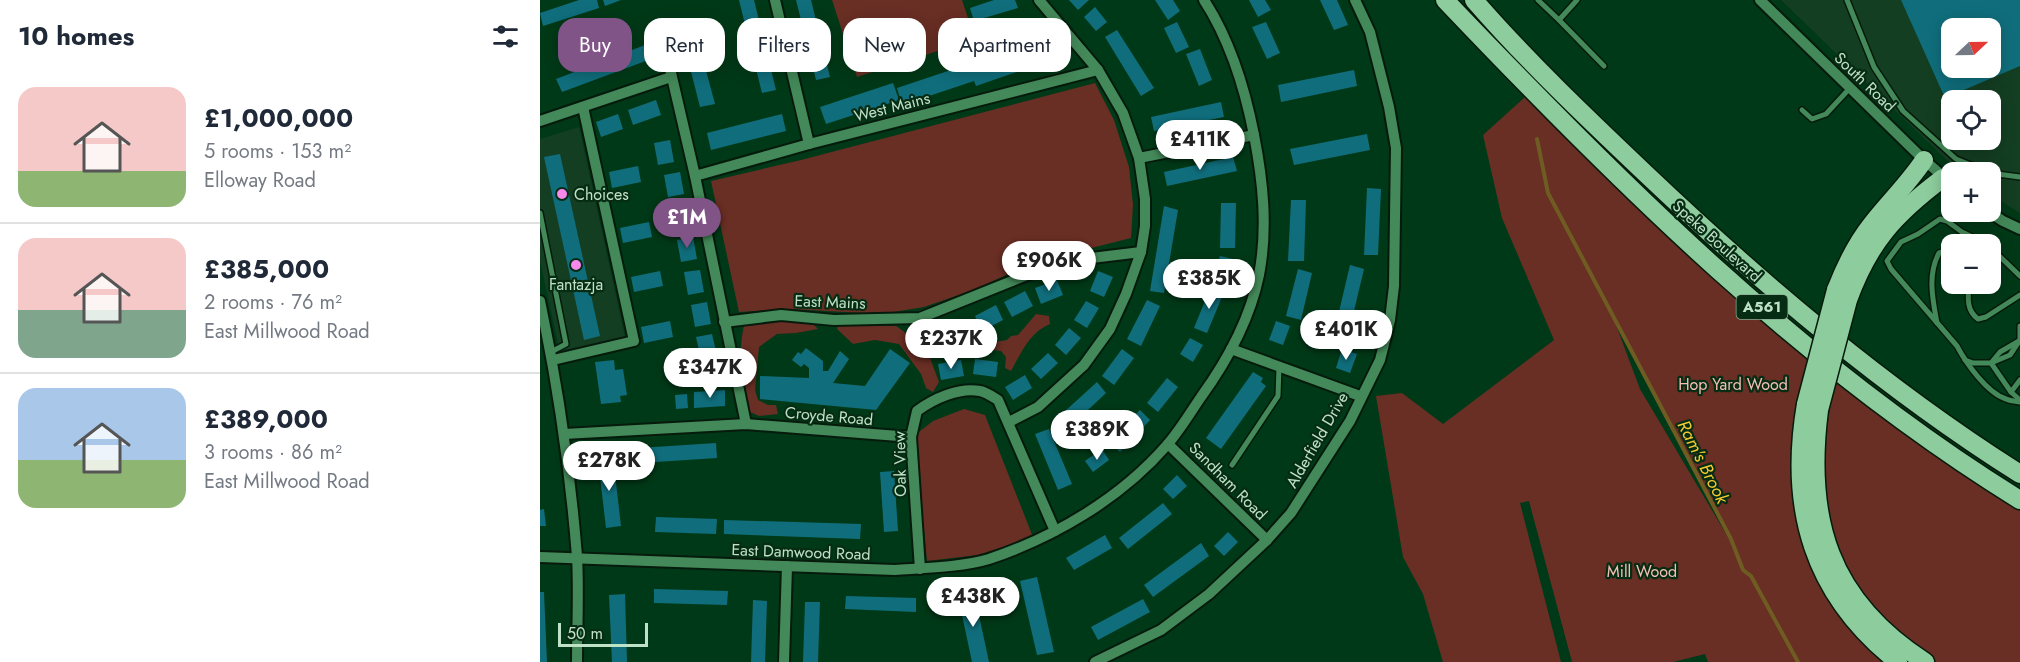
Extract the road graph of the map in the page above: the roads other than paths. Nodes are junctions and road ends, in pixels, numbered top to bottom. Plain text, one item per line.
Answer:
1 (775, 0) edge
2 (1039, 0) edge
3 (1204, 0) edge
4 (1354, 0) edge
5 (1444, 0) edge
6 (1474, 0) edge
7 (1538, 0) edge
8 (1760, 0) edge
9 (1847, 0) edge
10 (1575, 1) edge
11 (1559, 20) junction
12 (1604, 66) dead end
13 (1098, 70) junction
14 (670, 72) edge
15 (671, 77) junction
16 (1850, 88) junction
17 (583, 107) junction
18 (1802, 110) dead end
19 (540, 121) edge
20 (1254, 135) junction
21 (808, 144) junction
22 (1139, 158) junction
23 (1924, 160) junction
24 (1963, 162) edge
25 (2001, 175) edge
26 (695, 176) junction
27 (1941, 176) edge
28 (2020, 177) edge
29 (1941, 184) edge
30 (540, 213) edge
31 (2001, 220) edge
32 (2020, 229) edge
33 (1966, 234) edge
34 (1141, 252) junction
35 (1941, 252) edge
36 (2001, 258) edge
37 (2020, 276) edge
38 (1969, 294) edge
39 (1842, 295) junction
40 (2020, 295) edge
41 (540, 301) edge
42 (724, 322) junction
43 (1937, 324) junction
44 (2020, 326) edge
45 (2020, 339) edge
46 (1231, 349) junction
47 (552, 356) junction
48 (1965, 360) junction
49 (1990, 363) junction
50 (1279, 367) junction
51 (1838, 372) junction
52 (2020, 380) edge
53 (2011, 392) junction
54 (1360, 396) junction
55 (2020, 401) edge
56 (1813, 407) junction
57 (1009, 422) junction
58 (746, 424) junction
59 (564, 434) junction
60 (911, 437) junction
61 (1168, 444) junction
62 (1232, 465) dead end
63 (2020, 474) edge
64 (2020, 500) edge
65 (2020, 510) edge
66 (1054, 531) junction
67 (1268, 540) junction
68 (540, 557) edge
69 (577, 558) junction
70 (787, 566) junction
71 (920, 568) junction
72 (578, 662) edge
73 (784, 662) edge
74 (1095, 662) edge
75 (1898, 662) edge
76 (1925, 662) edge

1 - 21 street
2 - 13 street
3 - 20 street, East Damwood Road
4 - 54 street, Alderfield Drive
5 - 51 highway, Speke Boulevard / A561
6 - 63 highway, Speke Boulevard / A561
7 - 11 lane
8 - 16 street, South Road
9 - 24 lane
10 - 11 lane
11 - 12 lane
13 - 21 street, West Mains
13 - 22 street
14 - 15 street
15 - 17 street
15 - 26 street
16 - 18 lane
16 - 23 street, South Road
17 - 19 street
17 - 47 street
20 - 22 street
20 - 46 street, East Damwood Road
21 - 26 street, West Mains
22 - 34 street
23 - 27 street, South Road
23 - 39 highway
25 - 28 lane
26 - 42 street
29 - 39 highway
30 - 47 lane
31 - 32 street
33 - 43 lane
34 - 42 street, East Mains
34 - 57 street
35 - 43 lane
36 - 37 lane
38 - 40 lane
39 - 56 highway, bridge
41 - 47 street
42 - 58 street
43 - 48 lane
44 - 45 lane
45 - 49 lane
46 - 50 street
46 - 61 street, East Damwood Road
47 - 59 street
48 - 49 lane
48 - 55 lane
49 - 53 lane
50 - 54 street
50 - 62 lane
51 - 64 highway, Speke Boulevard / A561
51 - 65 highway
52 - 53 lane
53 - 55 lane
54 - 67 street, Alderfield Drive
56 - 75 highway
56 - 76 highway
57 - 60 street, Oak View
57 - 66 street, Oak View
58 - 59 street, Croyde Road
58 - 60 street, Croyde Road
59 - 69 street
60 - 71 street, Oak View
61 - 66 street, East Damwood Road
61 - 67 street, Sandham Road
66 - 71 street, East Damwood Road
67 - 74 street, Alderfield Drive
68 - 69 street, East Damwood Road
69 - 70 street, East Damwood Road
69 - 72 street
70 - 71 street, East Damwood Road
70 - 73 street

